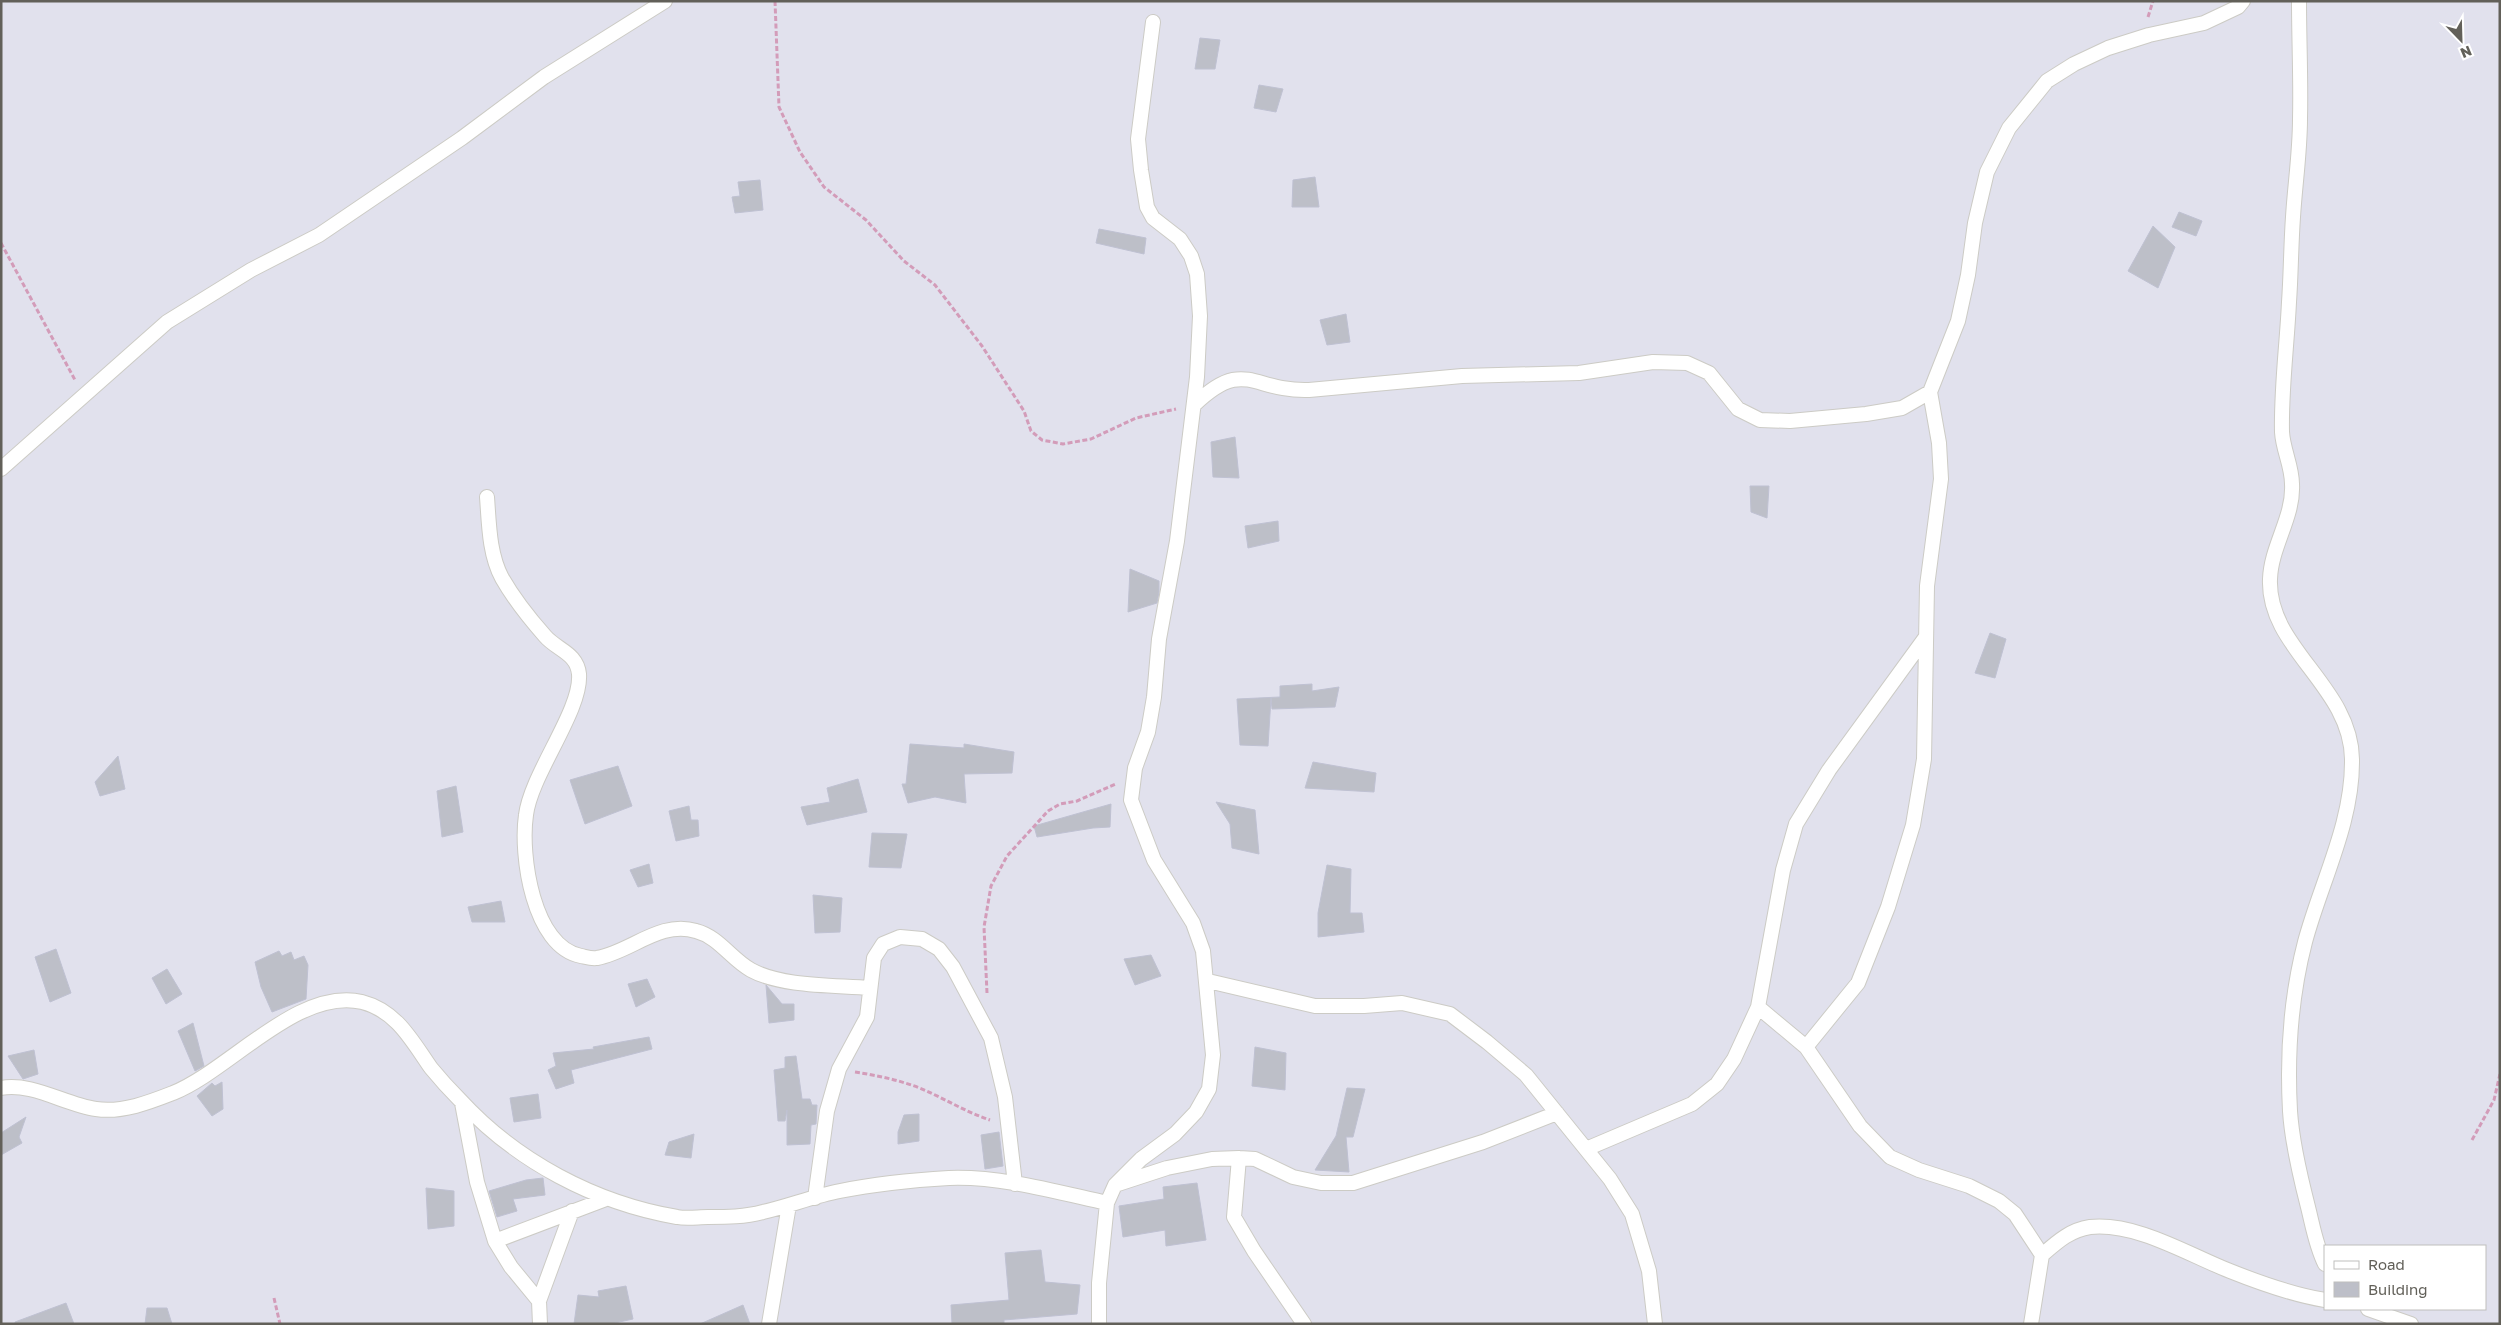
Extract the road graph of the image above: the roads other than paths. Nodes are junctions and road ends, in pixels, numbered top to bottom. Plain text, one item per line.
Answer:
1 (665, 1) edge
2 (2243, 1) edge
3 (2299, 1) edge
4 (1153, 22) dead end
5 (1930, 392) junction
6 (1194, 405) junction
7 (1, 469) edge
8 (487, 496) dead end
9 (1925, 638) junction
10 (1208, 981) junction
11 (870, 988) junction
12 (1758, 1007) junction
13 (1806, 1047) junction
14 (1, 1088) edge
15 (462, 1103) junction
16 (1557, 1113) junction
17 (1586, 1149) junction
18 (1239, 1158) junction
19 (1015, 1184) junction
20 (1115, 1185) junction
21 (815, 1198) junction
22 (606, 1199) junction
23 (1107, 1203) junction
24 (789, 1205) junction
25 (572, 1211) junction
26 (495, 1241) junction
27 (2042, 1255) junction
28 (2324, 1262) edge
29 (2324, 1300) edge
30 (539, 1301) junction
31 (2371, 1310) edge
32 (540, 1324) edge
33 (769, 1324) edge
34 (1099, 1324) edge
35 (1304, 1324) edge
36 (1655, 1324) edge
37 (2030, 1324) edge
38 (2411, 1324) edge

1 - 7 street
2 - 5 street
3 - 28 street
4 - 6 street
5 - 6 street
5 - 9 street
6 - 10 street
8 - 11 street
9 - 12 street
9 - 13 street
10 - 16 street
10 - 20 street
11 - 19 street
11 - 21 street
12 - 13 street
12 - 17 street
13 - 27 street
14 - 15 street
15 - 22 street
15 - 26 street
16 - 17 street
16 - 18 street
17 - 36 street
18 - 20 street
18 - 35 street
19 - 21 street
19 - 23 street
20 - 23 street
21 - 24 street
22 - 24 street
22 - 25 street
23 - 34 street
24 - 33 street
25 - 26 street
25 - 30 street
26 - 30 street
27 - 29 street
27 - 37 street
30 - 32 street
31 - 38 street

